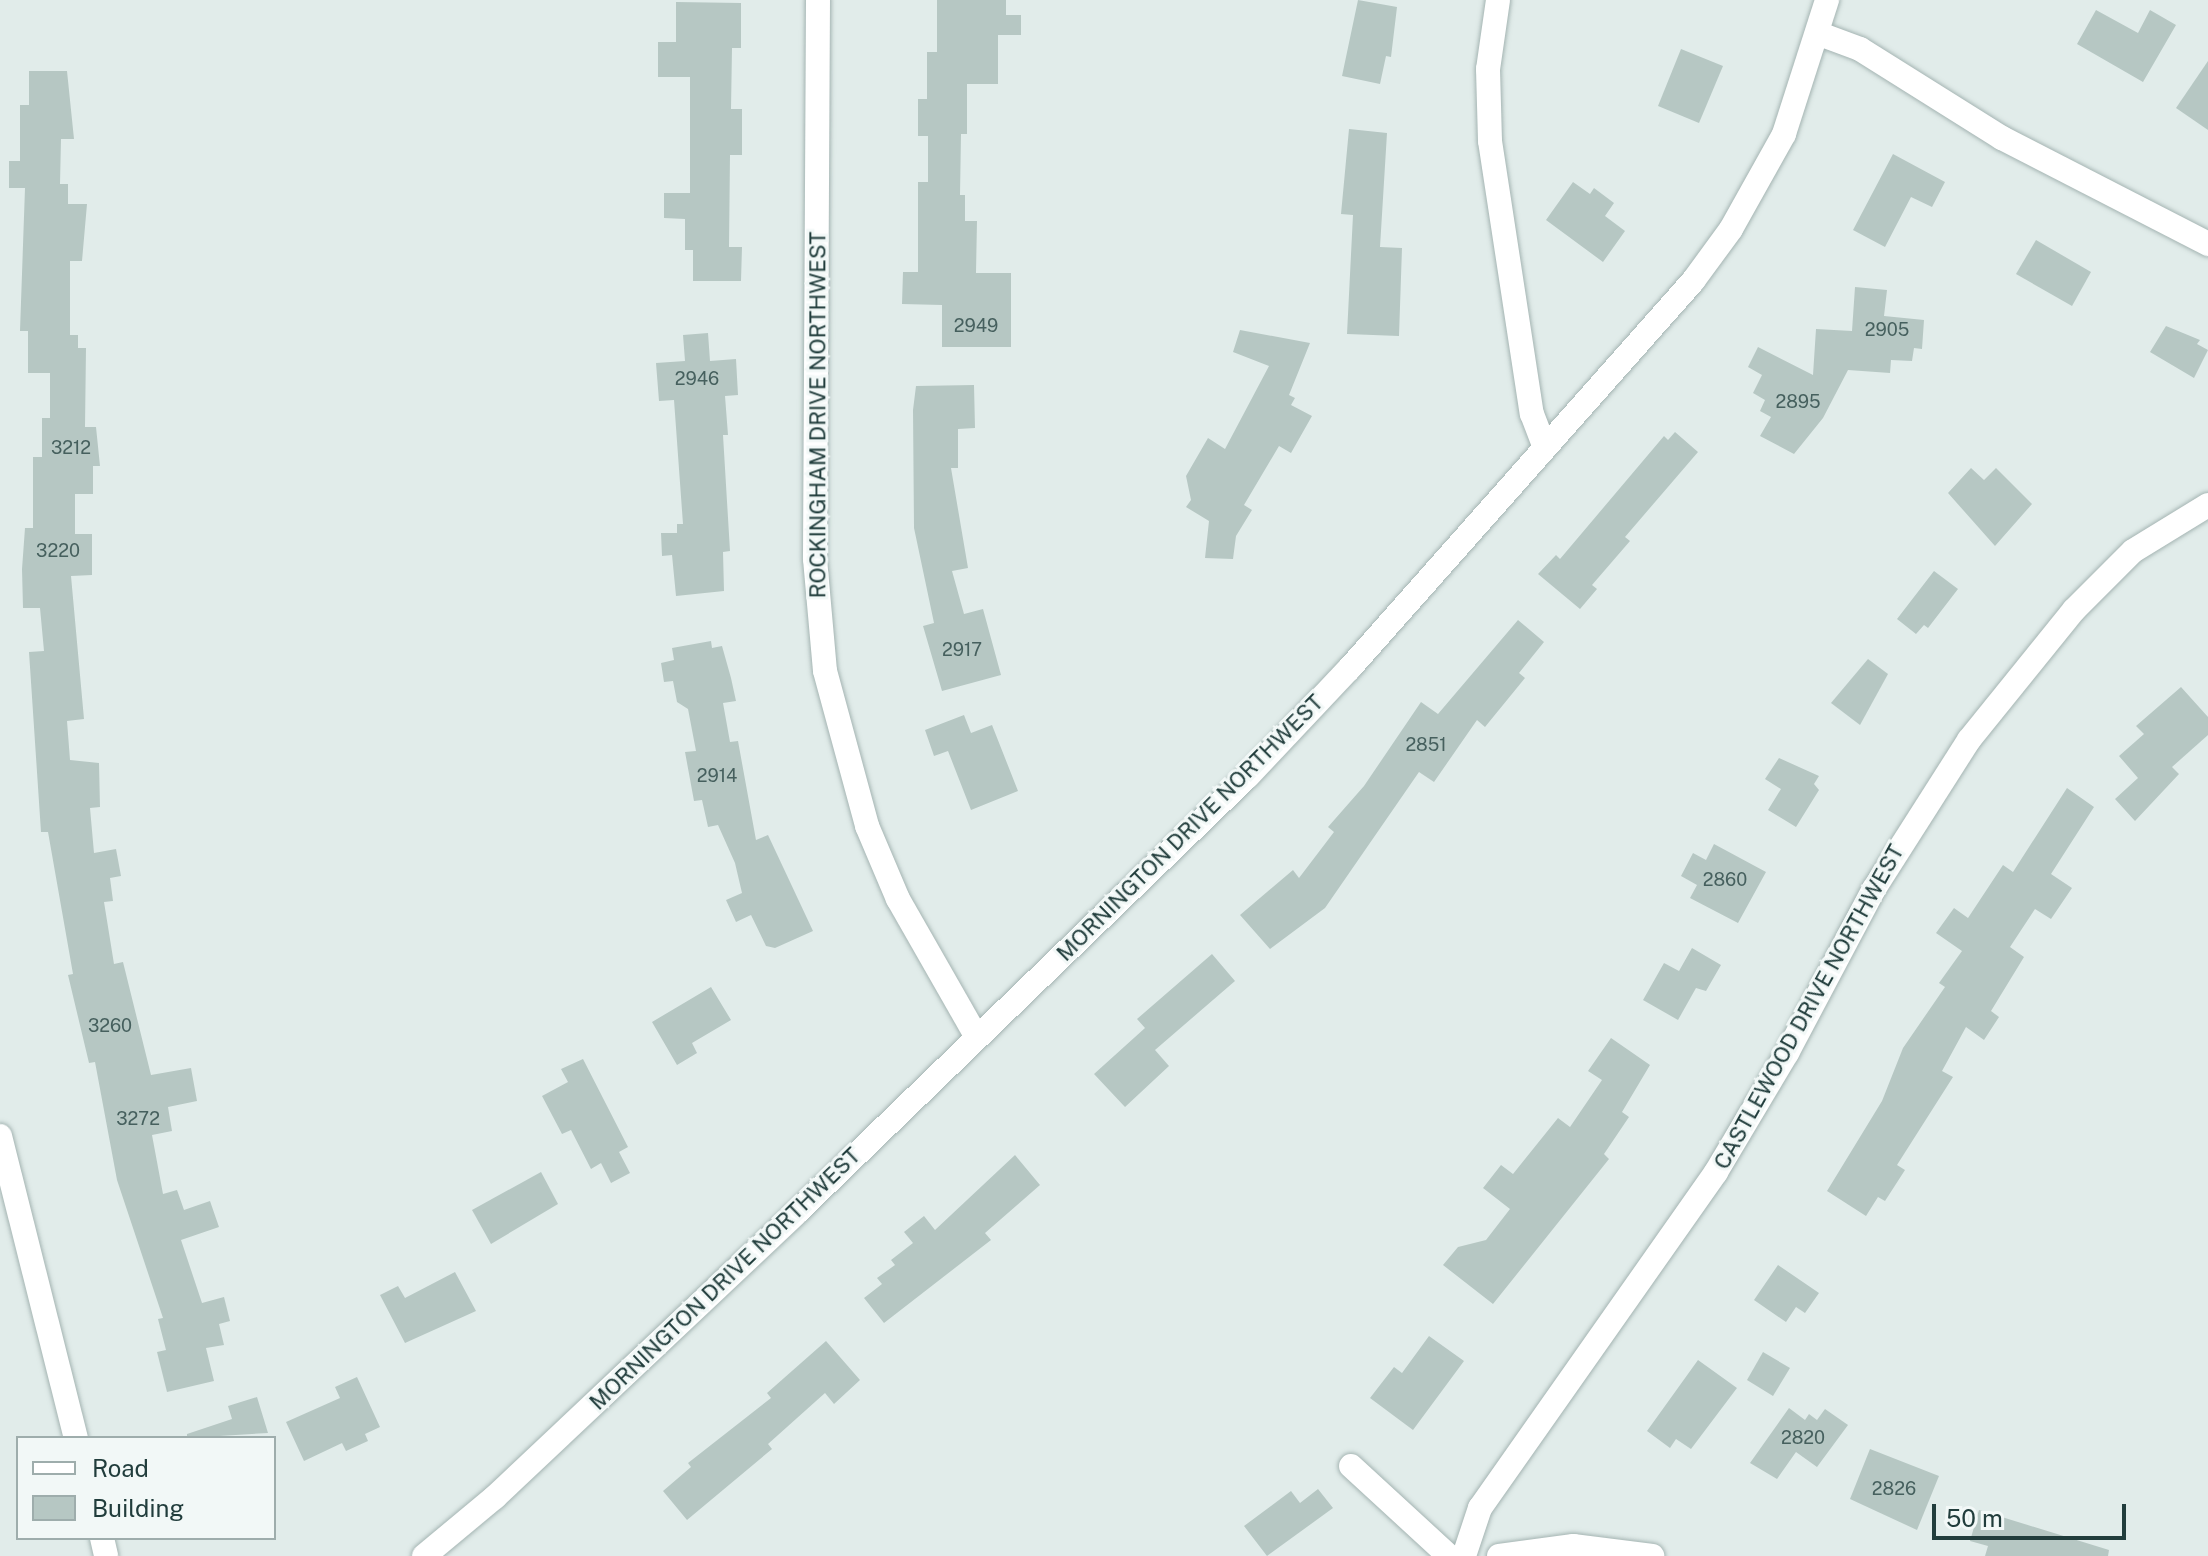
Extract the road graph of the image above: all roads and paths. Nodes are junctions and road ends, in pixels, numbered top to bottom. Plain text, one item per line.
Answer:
1 (818, 0) edge
2 (1498, 0) edge
3 (1827, 0) edge
4 (1817, 33) junction
5 (2208, 244) edge
6 (1545, 448) junction
7 (2208, 505) edge
8 (976, 1036) junction
9 (0, 1136) edge
10 (75, 1436) edge
11 (1351, 1466) dead end
12 (424, 1556) edge
13 (1449, 1556) edge
14 (1464, 1556) edge
15 (1499, 1556) edge
16 (1652, 1556) edge

1 - 8 street, ROCKINGHAM DRIVE NORTHWEST
2 - 6 street
3 - 4 street, MORNINGTON DRIVE NORTHWEST
4 - 5 street
4 - 6 street, MORNINGTON DRIVE NORTHWEST
6 - 8 street, MORNINGTON DRIVE NORTHWEST
7 - 14 street, CASTLEWOOD DRIVE NORTHWEST
8 - 12 street, MORNINGTON DRIVE NORTHWEST
9 - 10 street
11 - 13 street
15 - 16 street

